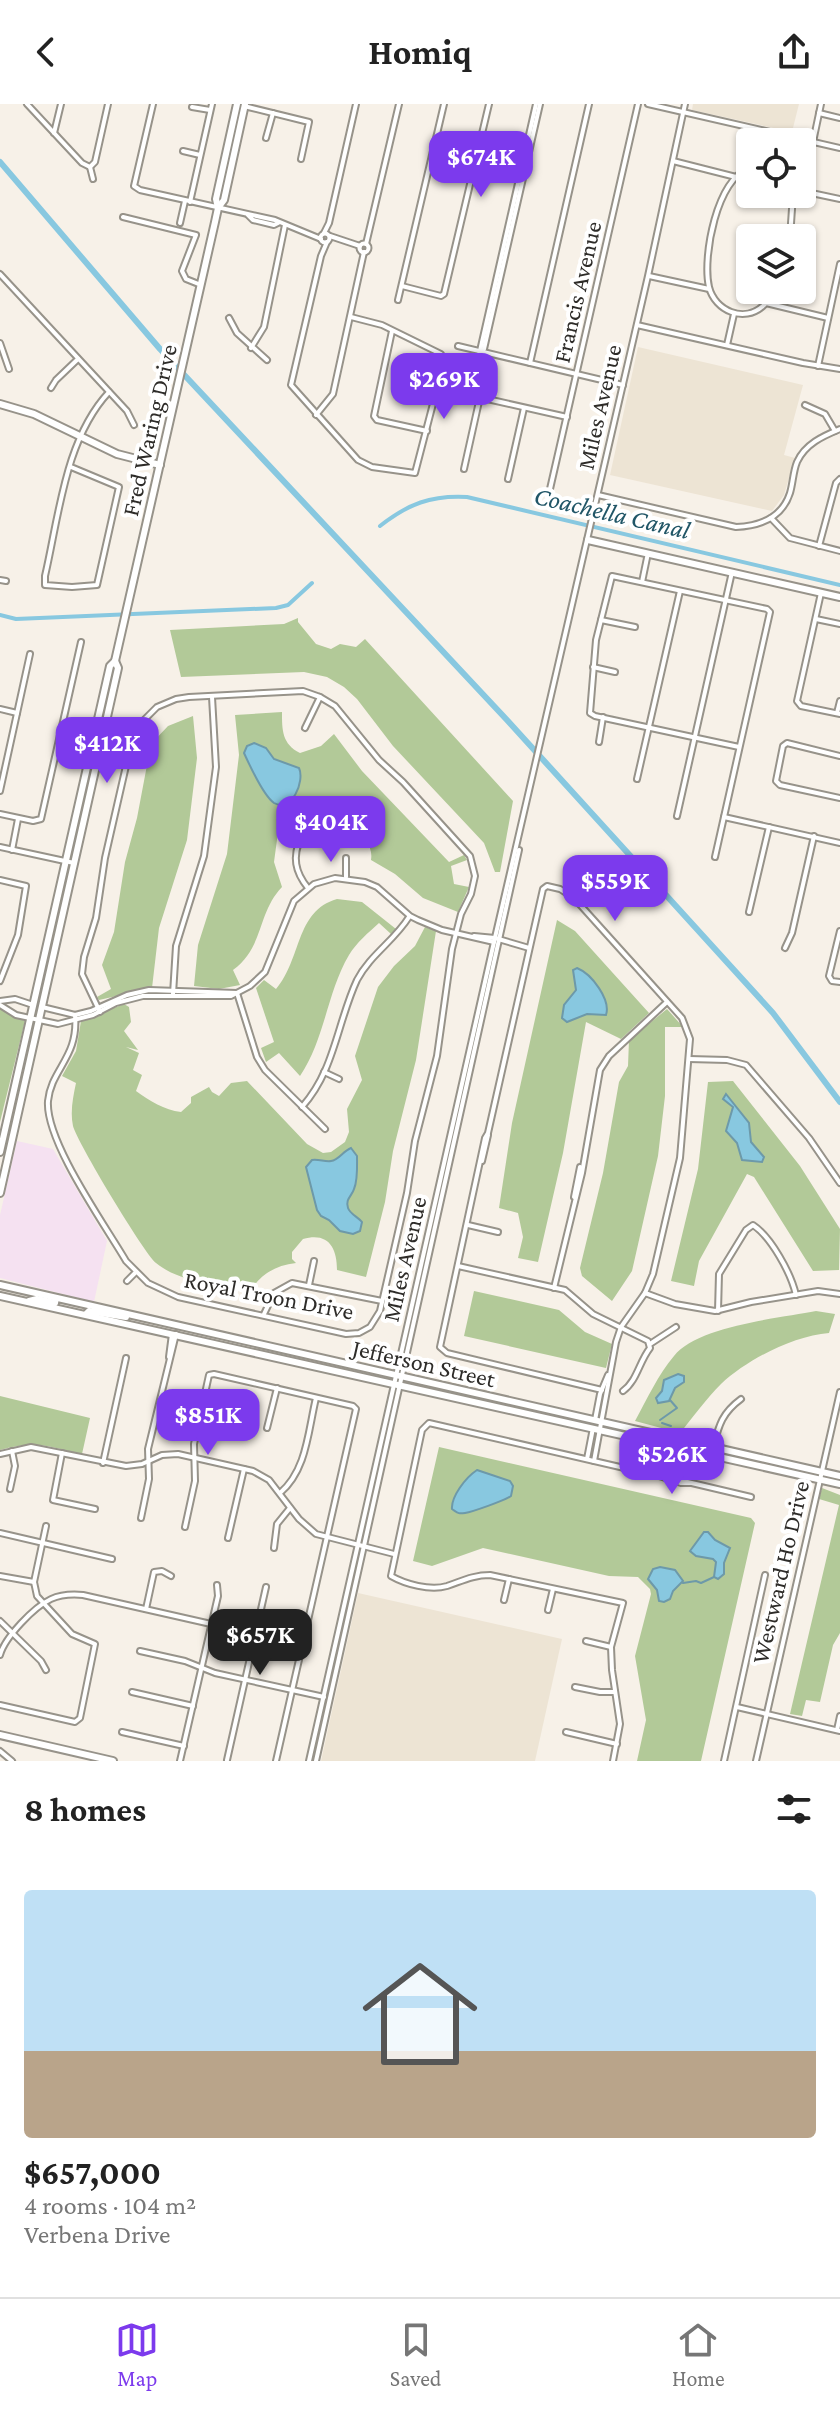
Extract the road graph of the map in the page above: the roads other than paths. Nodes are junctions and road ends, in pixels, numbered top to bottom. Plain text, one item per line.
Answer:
1 (27, 104) edge
2 (61, 104) edge
3 (108, 104) edge
4 (153, 104) edge
5 (356, 104) edge
6 (399, 104) edge
7 (444, 104) edge
8 (489, 104) edge
9 (538, 104) edge
10 (589, 104) edge
11 (638, 104) edge
12 (648, 104) edge
13 (685, 104) edge
14 (821, 104) edge
15 (242, 105) edge
16 (192, 107) dead end
17 (211, 107) edge
18 (683, 112) junction
19 (273, 113) junction
20 (819, 113) junction
21 (840, 118) edge
22 (744, 128) edge
23 (816, 128) edge
24 (54, 133) junction
25 (266, 138) dead end
26 (816, 143) edge
27 (840, 148) edge
28 (183, 151) dead end
29 (200, 155) junction
30 (301, 159) dead end
31 (673, 161) junction
32 (90, 167) junction
33 (736, 177) joint
34 (93, 179) dead end
35 (816, 194) edge
36 (840, 199) edge
37 (187, 201) junction
38 (218, 208) junction
39 (123, 217) dead end
40 (180, 223) dead end
41 (285, 225) junction
42 (325, 238) junction
43 (363, 245) junction
44 (840, 264) edge
45 (0, 274) edge
46 (648, 276) junction
47 (201, 285) junction
48 (402, 286) junction
49 (709, 289) junction
50 (398, 300) dead end
51 (764, 304) edge
52 (770, 304) edge
53 (734, 314) junction
54 (351, 317) junction
55 (229, 318) dead end
56 (828, 318) junction
57 (637, 325) junction
58 (392, 331) junction
59 (0, 343) edge
60 (727, 345) junction
61 (458, 346) dead end
62 (251, 348) junction
63 (481, 351) junction
64 (78, 359) junction
65 (267, 360) dead end
66 (530, 363) junction
67 (818, 366) junction
68 (9, 369) dead end
69 (840, 369) edge
70 (577, 374) junction
71 (417, 381) dead end
72 (624, 385) junction
73 (435, 387) junction
74 (51, 388) dead end
75 (109, 392) junction
76 (456, 392) dead end
77 (470, 395) junction
78 (480, 397) junction
79 (0, 404) edge
80 (805, 405) dead end
81 (524, 408) junction
82 (316, 415) junction
83 (567, 417) junction
84 (134, 425) dead end
85 (837, 430) edge
86 (427, 431) junction
87 (81, 437) junction
88 (160, 465) junction
89 (71, 467) junction
90 (464, 469) dead end
91 (508, 479) dead end
92 (840, 479) edge
93 (550, 489) dead end
94 (598, 495) junction
95 (771, 518) junction
96 (588, 540) junction
97 (819, 546) junction
98 (840, 551) edge
99 (648, 553) junction
100 (732, 572) junction
101 (642, 582) junction
102 (680, 591) junction
103 (821, 593) junction
104 (840, 597) edge
105 (725, 601) junction
106 (816, 619) junction
107 (601, 620) junction
108 (840, 624) edge
109 (635, 627) dead end
110 (81, 642) dead end
111 (30, 654) dead end
112 (115, 661) junction
113 (593, 667) junction
114 (615, 672) dead end
115 (212, 697) junction
116 (320, 697) junction
117 (840, 701) edge
118 (0, 709) edge
119 (17, 713) junction
120 (839, 713) edge
121 (603, 717) junction
122 (650, 727) junction
123 (305, 728) dead end
124 (694, 737) junction
125 (599, 742) dead end
126 (739, 747) junction
127 (840, 756) edge
128 (637, 779) dead end
129 (0, 791) edge
130 (840, 798) edge
131 (0, 814) edge
132 (677, 816) dead end
133 (724, 817) junction
134 (18, 819) junction
135 (769, 827) junction
136 (814, 836) junction
137 (301, 837) dead end
138 (840, 843) edge
139 (0, 847) edge
140 (12, 850) junction
141 (715, 857) dead end
142 (346, 858) dead end
143 (66, 861) junction
144 (74, 863) junction
145 (346, 877) junction
146 (0, 880) edge
147 (308, 888) junction
148 (749, 912) dead end
149 (410, 916) junction
150 (456, 932) junction
151 (840, 935) edge
152 (496, 941) junction
153 (785, 948) dead end
154 (530, 949) junction
155 (0, 981) edge
156 (840, 982) edge
157 (172, 991) junction
158 (237, 993) junction
159 (665, 1000) junction
160 (0, 1003) edge
161 (33, 1005) junction
162 (41, 1007) junction
163 (99, 1010) junction
164 (30, 1017) junction
165 (75, 1017) junction
166 (39, 1019) junction
167 (689, 1059) junction
168 (324, 1072) junction
169 (339, 1079) dead end
170 (302, 1107) junction
171 (325, 1129) dead end
172 (0, 1152) edge
173 (840, 1183) edge
174 (0, 1193) edge
175 (468, 1225) junction
176 (498, 1232) dead end
177 (314, 1261) dead end
178 (458, 1266) junction
179 (136, 1272) junction
180 (127, 1281) dead end
181 (0, 1285) edge
182 (309, 1285) junction
183 (554, 1288) junction
184 (645, 1293) junction
185 (840, 1294) edge
186 (796, 1295) junction
187 (0, 1296) edge
188 (56, 1298) junction
189 (25, 1301) junction
190 (382, 1301) junction
191 (718, 1311) junction
192 (86, 1314) junction
193 (264, 1315) junction
194 (146, 1319) junction
195 (621, 1327) junction
196 (676, 1327) dead end
197 (174, 1334) junction
198 (229, 1338) junction
199 (650, 1344) junction
200 (126, 1358) dead end
201 (610, 1369) junction
202 (399, 1375) junction
203 (397, 1385) junction
204 (277, 1388) junction
205 (602, 1390) junction
206 (623, 1391) dead end
207 (840, 1392) edge
208 (316, 1398) junction
209 (741, 1399) dead end
210 (200, 1415) junction
211 (221, 1420) dead end
212 (598, 1421) junction
213 (267, 1428) dead end
214 (597, 1429) junction
215 (666, 1445) junction
216 (713, 1447) junction
217 (12, 1451) junction
218 (62, 1453) junction
219 (0, 1454) edge
220 (194, 1457) junction
221 (587, 1459) junction
222 (148, 1461) junction
223 (594, 1461) junction
224 (103, 1463) junction
225 (244, 1469) junction
226 (821, 1471) junction
227 (840, 1476) edge
228 (819, 1480) junction
229 (840, 1484) edge
230 (10, 1489) dead end
231 (280, 1493) junction
232 (751, 1497) dead end
233 (291, 1508) junction
234 (95, 1509) dead end
235 (141, 1518) dead end
236 (46, 1526) dead end
237 (185, 1527) dead end
238 (0, 1533) edge
239 (228, 1538) dead end
240 (327, 1539) junction
241 (42, 1543) junction
242 (360, 1546) junction
243 (274, 1548) dead end
244 (394, 1554) junction
245 (112, 1559) dead end
246 (765, 1575) dead end
247 (0, 1576) edge
248 (171, 1576) dead end
249 (509, 1579) junction
250 (34, 1582) junction
251 (454, 1583) junction
252 (217, 1585) dead end
253 (266, 1587) dead end
254 (553, 1589) junction
255 (459, 1592) dead end
256 (504, 1600) dead end
257 (43, 1604) junction
258 (146, 1609) junction
259 (548, 1610) dead end
260 (0, 1621) edge
261 (211, 1624) junction
262 (13, 1632) junction
263 (586, 1641) dead end
264 (611, 1647) junction
265 (140, 1651) dead end
266 (0, 1655) edge
267 (201, 1667) junction
268 (46, 1670) dead end
269 (245, 1679) junction
270 (575, 1687) dead end
271 (292, 1690) junction
272 (132, 1692) dead end
273 (615, 1692) junction
274 (324, 1697) junction
275 (0, 1705) edge
276 (193, 1706) junction
277 (737, 1707) junction
278 (767, 1714) junction
279 (840, 1716) edge
280 (838, 1730) edge
281 (122, 1732) dead end
282 (566, 1732) dead end
283 (0, 1735) edge
284 (617, 1744) junction
285 (184, 1746) junction
286 (0, 1751) edge
287 (227, 1760) edge
288 (12, 1761) edge
289 (113, 1761) edge
290 (180, 1761) edge
291 (276, 1761) edge
292 (309, 1761) edge
293 (316, 1761) edge
294 (613, 1761) edge
295 (724, 1761) edge
296 (756, 1761) edge

1 - 24 street
2 - 24 street
3 - 32 street
4 - 37 street
5 - 42 street
6 - 43 street
7 - 48 street
8 - 48 street
9 - 63 street
10 - 66 street
11 - 70 street, Francis Avenue
12 - 18 street
13 - 18 street, Miles Avenue
14 - 20 street
15 - 19 street
15 - 38 main road, Fred Waring Drive
16 - 17 street
17 - 29 street
18 - 22 street
18 - 31 street, Miles Avenue
19 - 25 street
19 - 30 street
20 - 21 street
20 - 23 street
24 - 32 street
26 - 27 street
28 - 29 street
29 - 37 street
31 - 33 street
31 - 46 street, Miles Avenue
32 - 34 street
33 - 49 street
35 - 36 street
37 - 38 street
37 - 40 street
38 - 41 street
38 - 47 main road, Fred Waring Drive
39 - 47 street
41 - 42 street
41 - 62 street
42 - 43 street
42 - 82 street
43 - 54 street
44 - 56 street
45 - 64 street
46 - 49 street
46 - 57 street, Miles Avenue
47 - 88 main road, Fred Waring Drive
48 - 50 street
49 - 53 street
51 - 53 street
52 - 56 street
53 - 60 street
54 - 58 street
54 - 82 street
55 - 62 street
56 - 67 street
57 - 60 street
57 - 72 street, Miles Avenue
58 - 73 street
58 - 86 street
59 - 68 street
60 - 67 street
61 - 63 street
62 - 65 street
63 - 66 street
63 - 77 street
64 - 74 street
64 - 75 street
66 - 70 street
67 - 69 street
70 - 72 street
70 - 83 street, Francis Avenue
71 - 73 street
72 - 94 street, Miles Avenue
73 - 86 street
75 - 84 street
75 - 87 street
76 - 77 street
77 - 78 street
78 - 81 street
78 - 90 street
79 - 87 main road
80 - 85 street
81 - 83 street
81 - 91 street
82 - 86 street
83 - 93 street, Francis Avenue
85 - 95 street
87 - 88 main road
87 - 89 street
88 - 112 main road, Fred Waring Drive
89 - 89 street
92 - 97 street
94 - 95 street
94 - 96 street, Miles Avenue
95 - 97 street
96 - 99 main road
96 - 152 street, Miles Avenue
97 - 98 street
99 - 100 main road
99 - 101 street
100 - 103 main road
100 - 105 street
101 - 102 street
101 - 107 street
102 - 105 street
102 - 122 street
103 - 104 main road
103 - 106 street
105 - 124 street
105 - 126 street
106 - 108 street
106 - 120 street
107 - 109 street
107 - 113 street
110 - 134 street
111 - 119 street
112 - 143 main road, Fred Waring Drive
112 - 144 main road, Fred Waring Drive
113 - 114 street
113 - 121 street
115 - 116 street
115 - 157 street
115 - 163 street
116 - 123 street
116 - 150 street
117 - 120 street
118 - 119 street
119 - 129 street
121 - 122 street
121 - 125 street
122 - 124 street
122 - 128 street
124 - 126 street
124 - 132 street
126 - 133 street
127 - 130 street
131 - 134 street
133 - 135 street
133 - 141 street
134 - 140 street
135 - 136 street
135 - 148 street
136 - 138 street
136 - 153 street
137 - 147 street
139 - 140 street
140 - 143 street
142 - 145 street
143 - 144 street
143 - 161 main road, Fred Waring Drive
144 - 162 main road, Fred Waring Drive
145 - 147 street
145 - 149 street
146 - 155 street
147 - 158 street
149 - 150 street
149 - 168 street
150 - 152 street
150 - 190 street
151 - 156 street
152 - 154 street
152 - 202 street, Miles Avenue
154 - 159 street
154 - 175 street
157 - 158 street
157 - 163 street
158 - 170 street
159 - 167 street
159 - 183 street
160 - 161 street
160 - 164 street
161 - 162 street
161 - 164 main road, Fred Waring Drive
162 - 165 street
162 - 166 main road, Fred Waring Drive
163 - 165 street
164 - 166 street
164 - 172 main road, Fred Waring Drive
165 - 166 street
165 - 179 street, Royal Troon Drive
166 - 174 main road, Fred Waring Drive
167 - 173 street
167 - 184 street
168 - 169 street
168 - 170 street
170 - 171 street
175 - 176 street
175 - 178 street
177 - 182 street
178 - 183 street
178 - 205 street
179 - 180 street
179 - 193 street, Royal Troon Drive
181 - 188 main road, Jefferson Street
182 - 190 street
182 - 193 street
183 - 195 street
184 - 191 street
184 - 195 street
185 - 186 street
186 - 191 street
186 - 191 street
187 - 189 main road, Jefferson Street
188 - 189 main road
188 - 194 main road, Jefferson Street
189 - 192 main road, Jefferson Street
190 - 193 street, Royal Troon Drive
192 - 194 main road
192 - 197 main road, Jefferson Street
194 - 198 main road, Jefferson Street
195 - 199 street
195 - 201 street
196 - 199 street
197 - 198 main road
197 - 203 main road, Jefferson Street
197 - 222 street
198 - 202 main road, Jefferson Street
199 - 206 street
200 - 224 street
201 - 205 street
201 - 212 street
202 - 203 street, Miles Avenue
202 - 212 main road, Jefferson Street
203 - 214 main road, Jefferson Street
203 - 242 street, Miles Avenue
204 - 208 street
204 - 210 street
204 - 213 street
205 - 212 street
207 - 226 street, Westward Ho Drive
208 - 231 street
208 - 240 street
209 - 216 street
210 - 211 street
210 - 220 street
212 - 214 street
212 - 216 main road, Jefferson Street
214 - 215 main road, Jefferson Street
214 - 221 street
214 - 223 street
215 - 216 main road
215 - 228 main road, Jefferson Street
216 - 226 main road, Jefferson Street
217 - 218 street
217 - 219 street
217 - 230 street
218 - 224 street
218 - 234 street
220 - 222 street
220 - 225 street
220 - 237 street
221 - 223 street
221 - 244 street
222 - 224 street
222 - 235 street
223 - 232 street
225 - 231 street
225 - 239 street
226 - 227 main road, Jefferson Street
226 - 228 street, Westward Ho Drive
228 - 229 main road, Jefferson Street
228 - 278 street, Westward Ho Drive
231 - 233 street
233 - 240 street
233 - 243 street
236 - 241 street
238 - 241 street
240 - 242 street
240 - 271 street
241 - 245 street
241 - 250 street
242 - 244 street
242 - 274 street, Miles Avenue
242 - 293 street, Miles Avenue
244 - 251 street
246 - 277 street
247 - 250 street
248 - 258 street
249 - 251 street
249 - 254 street
249 - 256 street
250 - 257 street
251 - 255 street
252 - 261 street
253 - 269 street
254 - 259 street
254 - 264 street
257 - 258 street
257 - 262 street
257 - 275 street
258 - 261 street
260 - 262 street
261 - 267 street
262 - 266 street
262 - 268 street
263 - 264 street
264 - 273 street
265 - 267 street
267 - 269 street
267 - 276 street
269 - 271 street
269 - 287 street
270 - 273 street
271 - 274 street
271 - 291 street
272 - 276 street
273 - 284 street
274 - 292 street, Miles Avenue
276 - 285 street
277 - 278 street
277 - 295 street
278 - 280 street
278 - 296 street, Westward Ho Drive
279 - 280 street
281 - 285 street
282 - 284 street
283 - 289 main road
284 - 294 street
285 - 290 street
286 - 288 street

